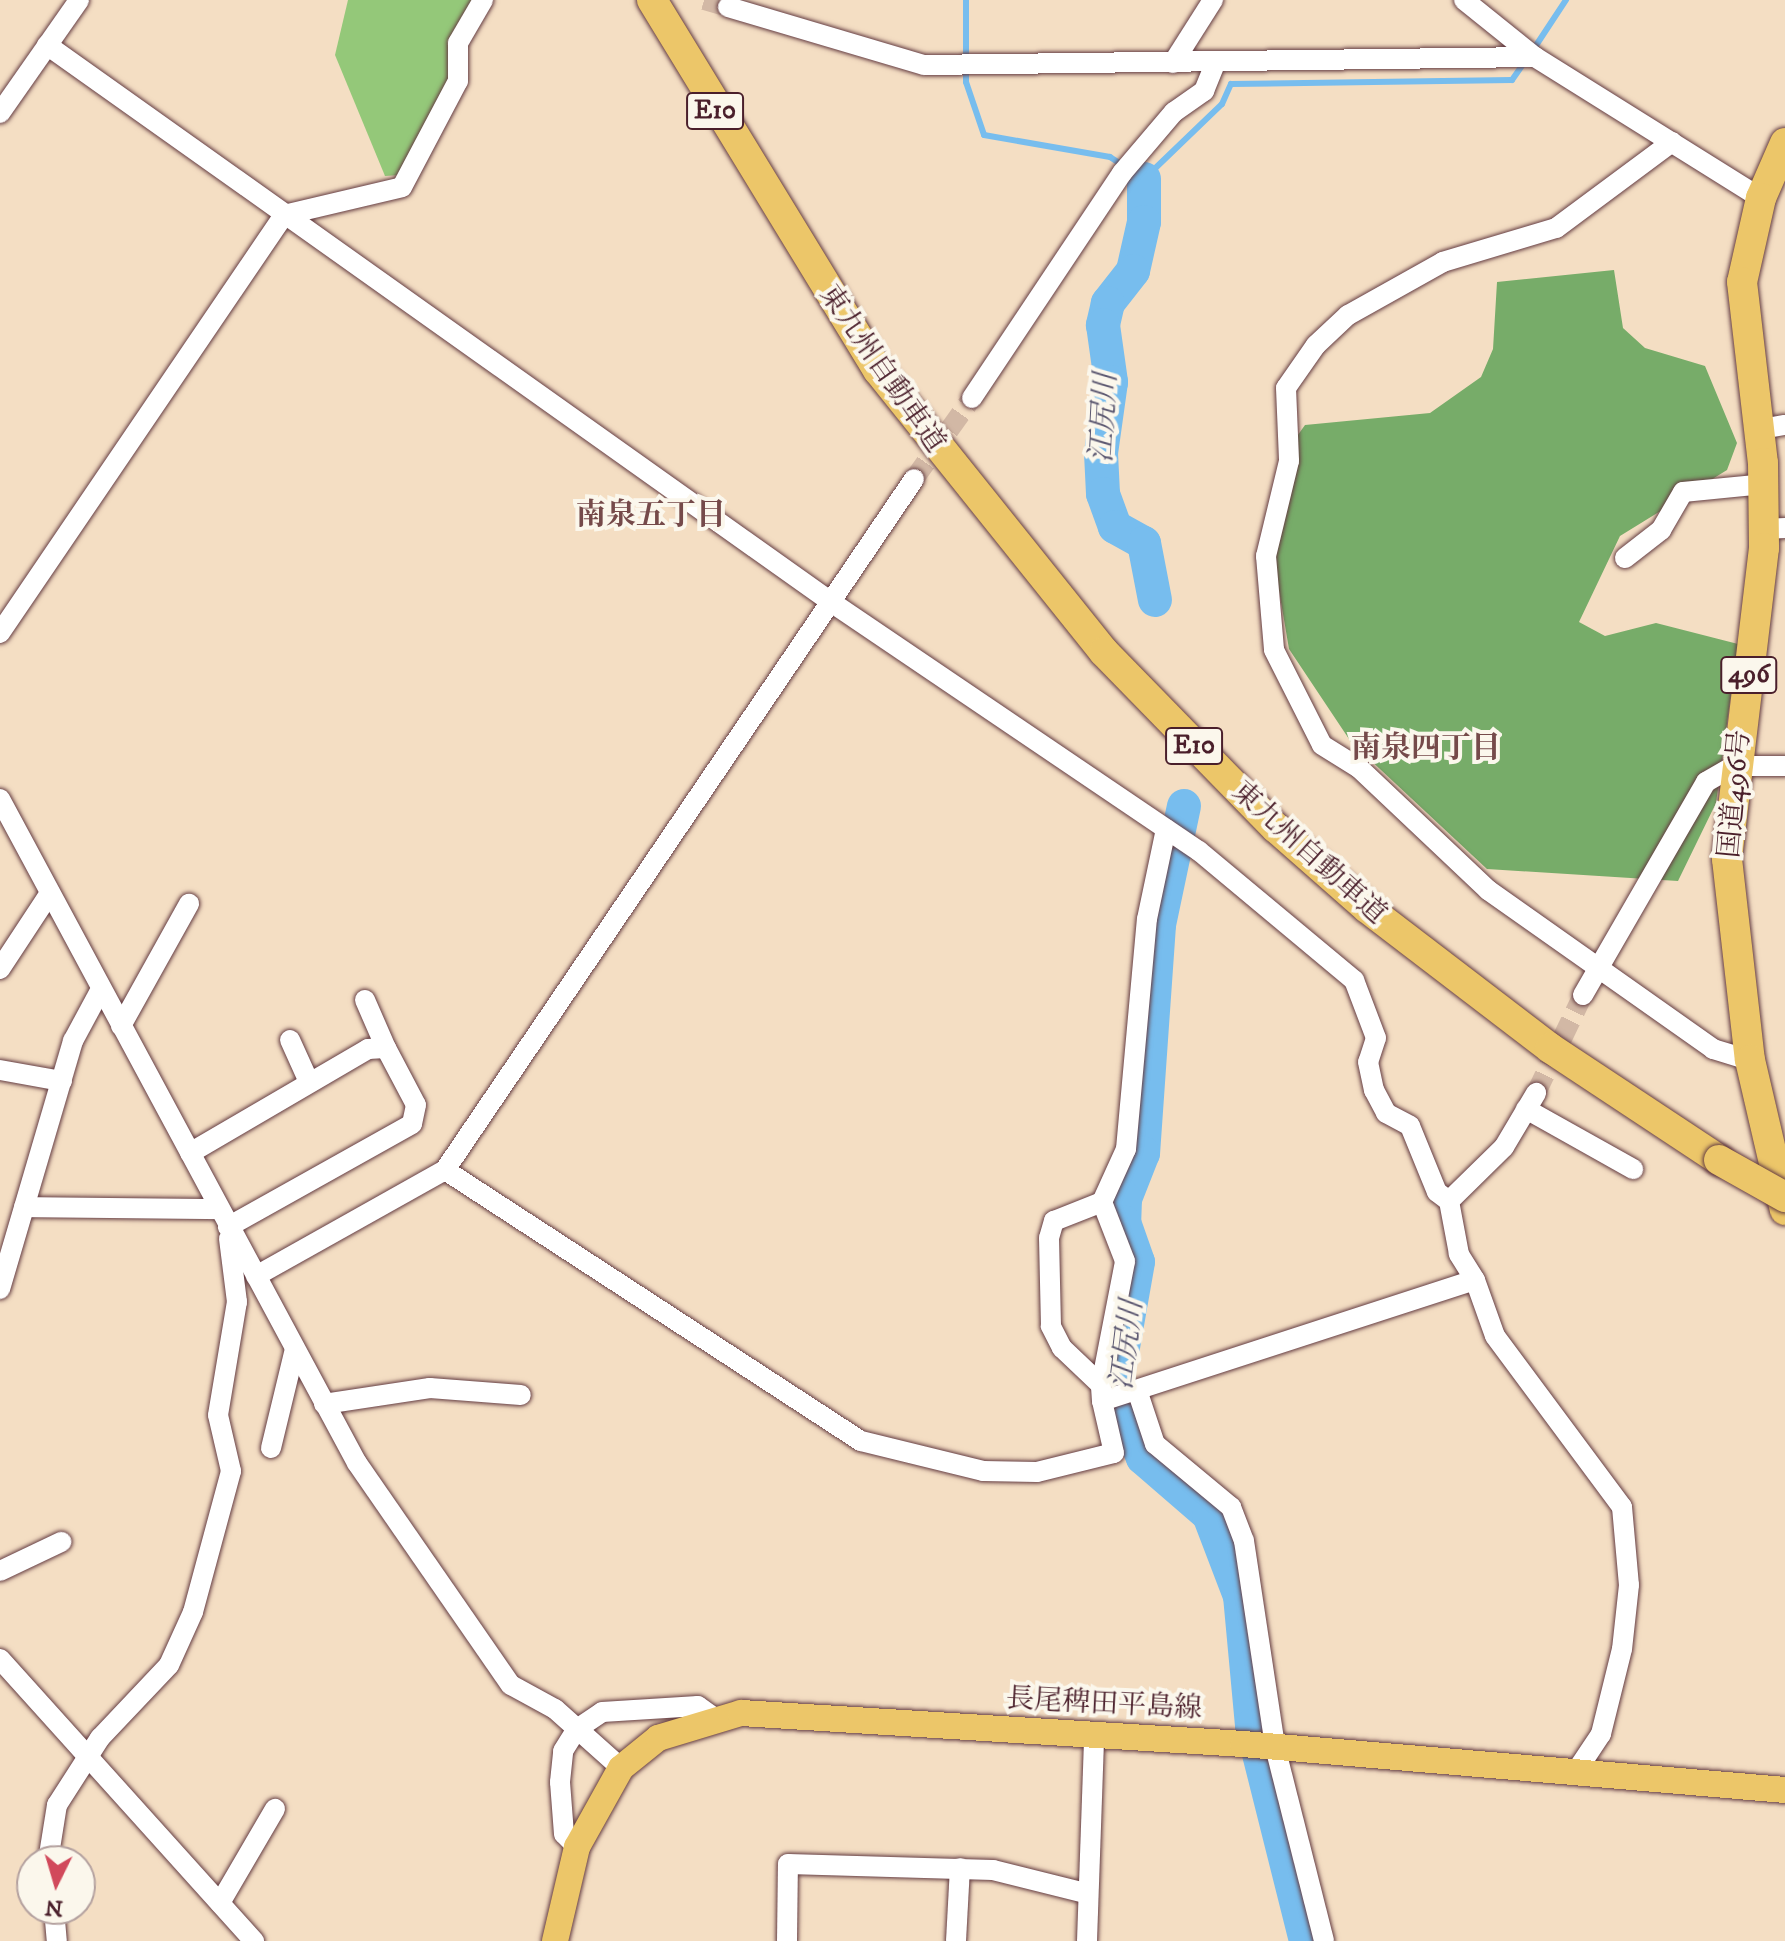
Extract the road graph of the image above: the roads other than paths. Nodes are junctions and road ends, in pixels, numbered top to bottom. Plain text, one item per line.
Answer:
1 (79, 0) edge
2 (483, 0) edge
3 (652, 0) edge
4 (676, 0) edge
5 (1213, 0) edge
6 (1464, 0) edge
7 (728, 7) dead end
8 (754, 8) edge
9 (47, 45) junction
10 (1535, 57) junction
11 (1216, 62) junction
12 (1173, 63) junction
13 (0, 113) edge
14 (1672, 142) junction
15 (1785, 143) edge
16 (1761, 198) junction
17 (284, 215) junction
18 (782, 219) junction
19 (972, 398) tunnel mouth
20 (1771, 428) edge
21 (914, 479) tunnel mouth
22 (1764, 484) junction
23 (1774, 528) edge
24 (1625, 558) dead end
25 (831, 602) junction
26 (0, 633) edge
27 (1734, 766) junction
28 (1785, 766) edge
29 (0, 799) edge
30 (1166, 829) junction
31 (50, 893) junction
32 (189, 904) dead end
33 (1596, 966) junction
34 (0, 969) edge
35 (101, 989) junction
36 (1583, 995) tunnel mouth
37 (365, 1000) dead end
38 (121, 1026) junction
39 (290, 1040) dead end
40 (386, 1048) junction
41 (1750, 1060) junction
42 (0, 1070) edge
43 (62, 1081) junction
44 (309, 1082) junction
45 (190, 1153) junction
46 (1633, 1169) dead end
47 (445, 1170) junction
48 (1785, 1197) edge
49 (1449, 1201) junction
50 (1102, 1202) junction
51 (24, 1207) junction
52 (1785, 1210) edge
53 (223, 1218) junction
54 (256, 1276) junction
55 (1475, 1280) junction
56 (0, 1289) edge
57 (295, 1349) junction
58 (1137, 1390) junction
59 (1101, 1393) junction
60 (521, 1395) dead end
61 (324, 1404) junction
62 (271, 1448) dead end
63 (61, 1542) dead end
64 (0, 1571) edge
65 (0, 1659) edge
66 (713, 1717) junction
67 (577, 1729) junction
68 (1094, 1736) junction
69 (1275, 1747) junction
70 (90, 1755) junction
71 (621, 1768) junction
72 (1575, 1773) junction
73 (1785, 1790) edge
74 (275, 1809) dead end
75 (51, 1845) edge
76 (577, 1847) junction
77 (960, 1868) junction
78 (1085, 1893) junction
79 (220, 1903) junction
80 (254, 1941) edge
81 (555, 1941) edge
82 (787, 1941) edge
83 (956, 1941) edge
84 (1087, 1941) edge
85 (1324, 1941) edge

1 - 9 street
2 - 17 street
3 - 18 highway, 東九州自動車道 / E10
4 - 18 highway, 東九州自動車道 / E10
5 - 12 street
6 - 10 street
7 - 8 street
8 - 12 street
9 - 13 street
9 - 17 street
10 - 11 street
10 - 14 street
11 - 12 street
11 - 19 street
14 - 16 street
14 - 33 street
15 - 16 highway, 国道496号 / 496
16 - 20 highway, 国道496号 / 496
17 - 25 street
17 - 26 street
18 - 48 highway, 東九州自動車道 / E10, bridge
20 - 22 highway, 国道496号 / 496
21 - 25 street
22 - 23 highway, 国道496号 / 496
22 - 24 street
23 - 27 highway, 国道496号 / 496
25 - 30 street
25 - 47 street
27 - 28 street
27 - 33 street
27 - 41 highway, 国道496号 / 496
29 - 31 street
30 - 49 street
30 - 50 street
31 - 34 street
31 - 35 street
32 - 38 street
33 - 36 street
33 - 41 street
35 - 38 street
35 - 43 street
37 - 40 street
38 - 45 street
39 - 44 street
40 - 44 street
40 - 53 street
41 - 52 highway, 国道496号 / 496
42 - 43 street
43 - 51 street
44 - 45 street
45 - 53 street
46 - 49 street
47 - 54 street
47 - 59 street
49 - 55 street
50 - 59 street
50 - 59 street
51 - 53 street
51 - 56 street
53 - 54 street
53 - 70 street
54 - 57 street
55 - 58 street
55 - 72 street
57 - 61 street
57 - 62 street
58 - 59 street
58 - 69 street
60 - 61 street
61 - 67 street
63 - 64 street
65 - 70 street
66 - 67 street
66 - 68 main road, 長尾稗田平島線
66 - 71 main road, 長尾稗田平島線
67 - 71 street
67 - 76 street
68 - 69 main road, 長尾稗田平島線
68 - 78 street
69 - 72 main road, 長尾稗田平島線
69 - 85 street
70 - 75 street
70 - 79 street
71 - 76 main road, 長尾稗田平島線
72 - 73 main road, 長尾稗田平島線
74 - 79 street
76 - 81 main road, 長尾稗田平島線
77 - 78 street
77 - 82 street
77 - 83 street
78 - 84 street
79 - 80 street

